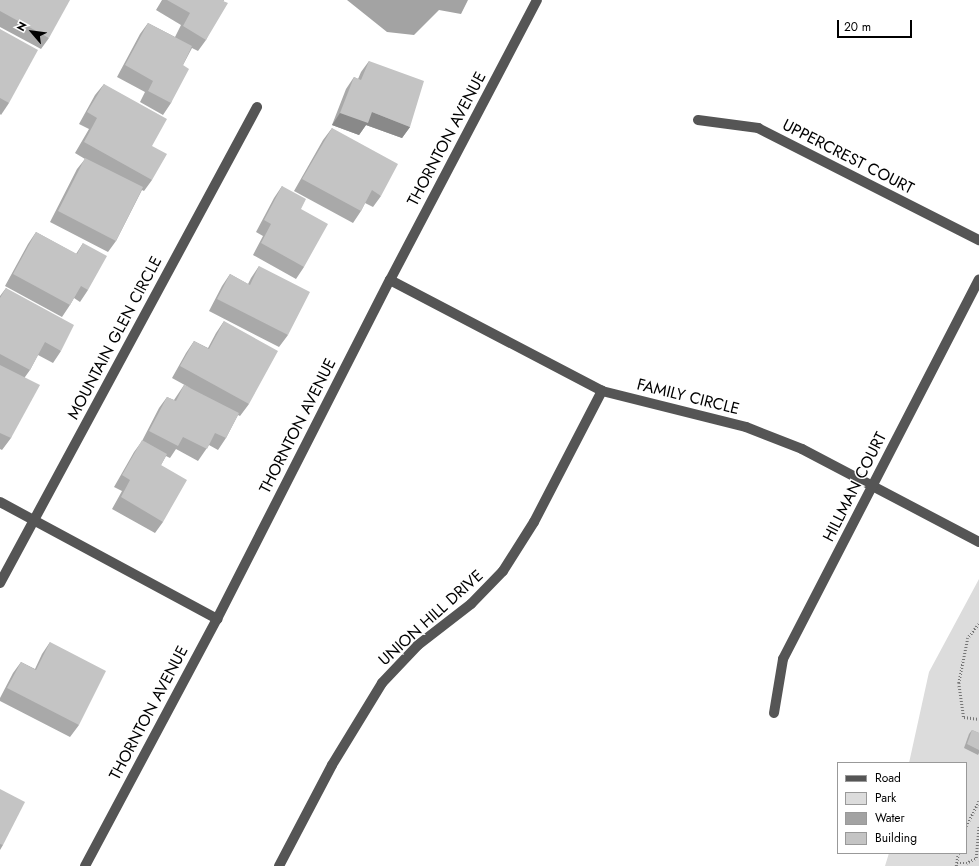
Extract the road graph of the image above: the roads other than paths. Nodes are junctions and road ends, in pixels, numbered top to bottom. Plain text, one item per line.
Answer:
1 (537, 0) edge
2 (257, 107) dead end
3 (698, 120) dead end
4 (979, 240) edge
5 (390, 280) junction
6 (979, 280) edge
7 (602, 391) junction
8 (872, 487) junction
9 (0, 502) edge
10 (34, 520) junction
11 (979, 542) edge
12 (0, 583) edge
13 (217, 619) junction
14 (774, 713) dead end
15 (85, 866) edge
16 (279, 866) edge

1 - 5 street, THORNTON AVENUE
2 - 10 street, MOUNTAIN GLEN CIRCLE
3 - 4 street, UPPERCREST COURT
5 - 7 street, FAMILY CIRCLE
5 - 13 street, THORNTON AVENUE
6 - 8 street, HILLMAN COURT
7 - 8 street, FAMILY CIRCLE
7 - 16 street, UNION HILL DRIVE
8 - 11 street, FAMILY CIRCLE
8 - 14 street, HILLMAN COURT
9 - 10 street
10 - 12 street, MOUNTAIN GLEN CIRCLE
10 - 13 street
13 - 15 street, THORNTON AVENUE

